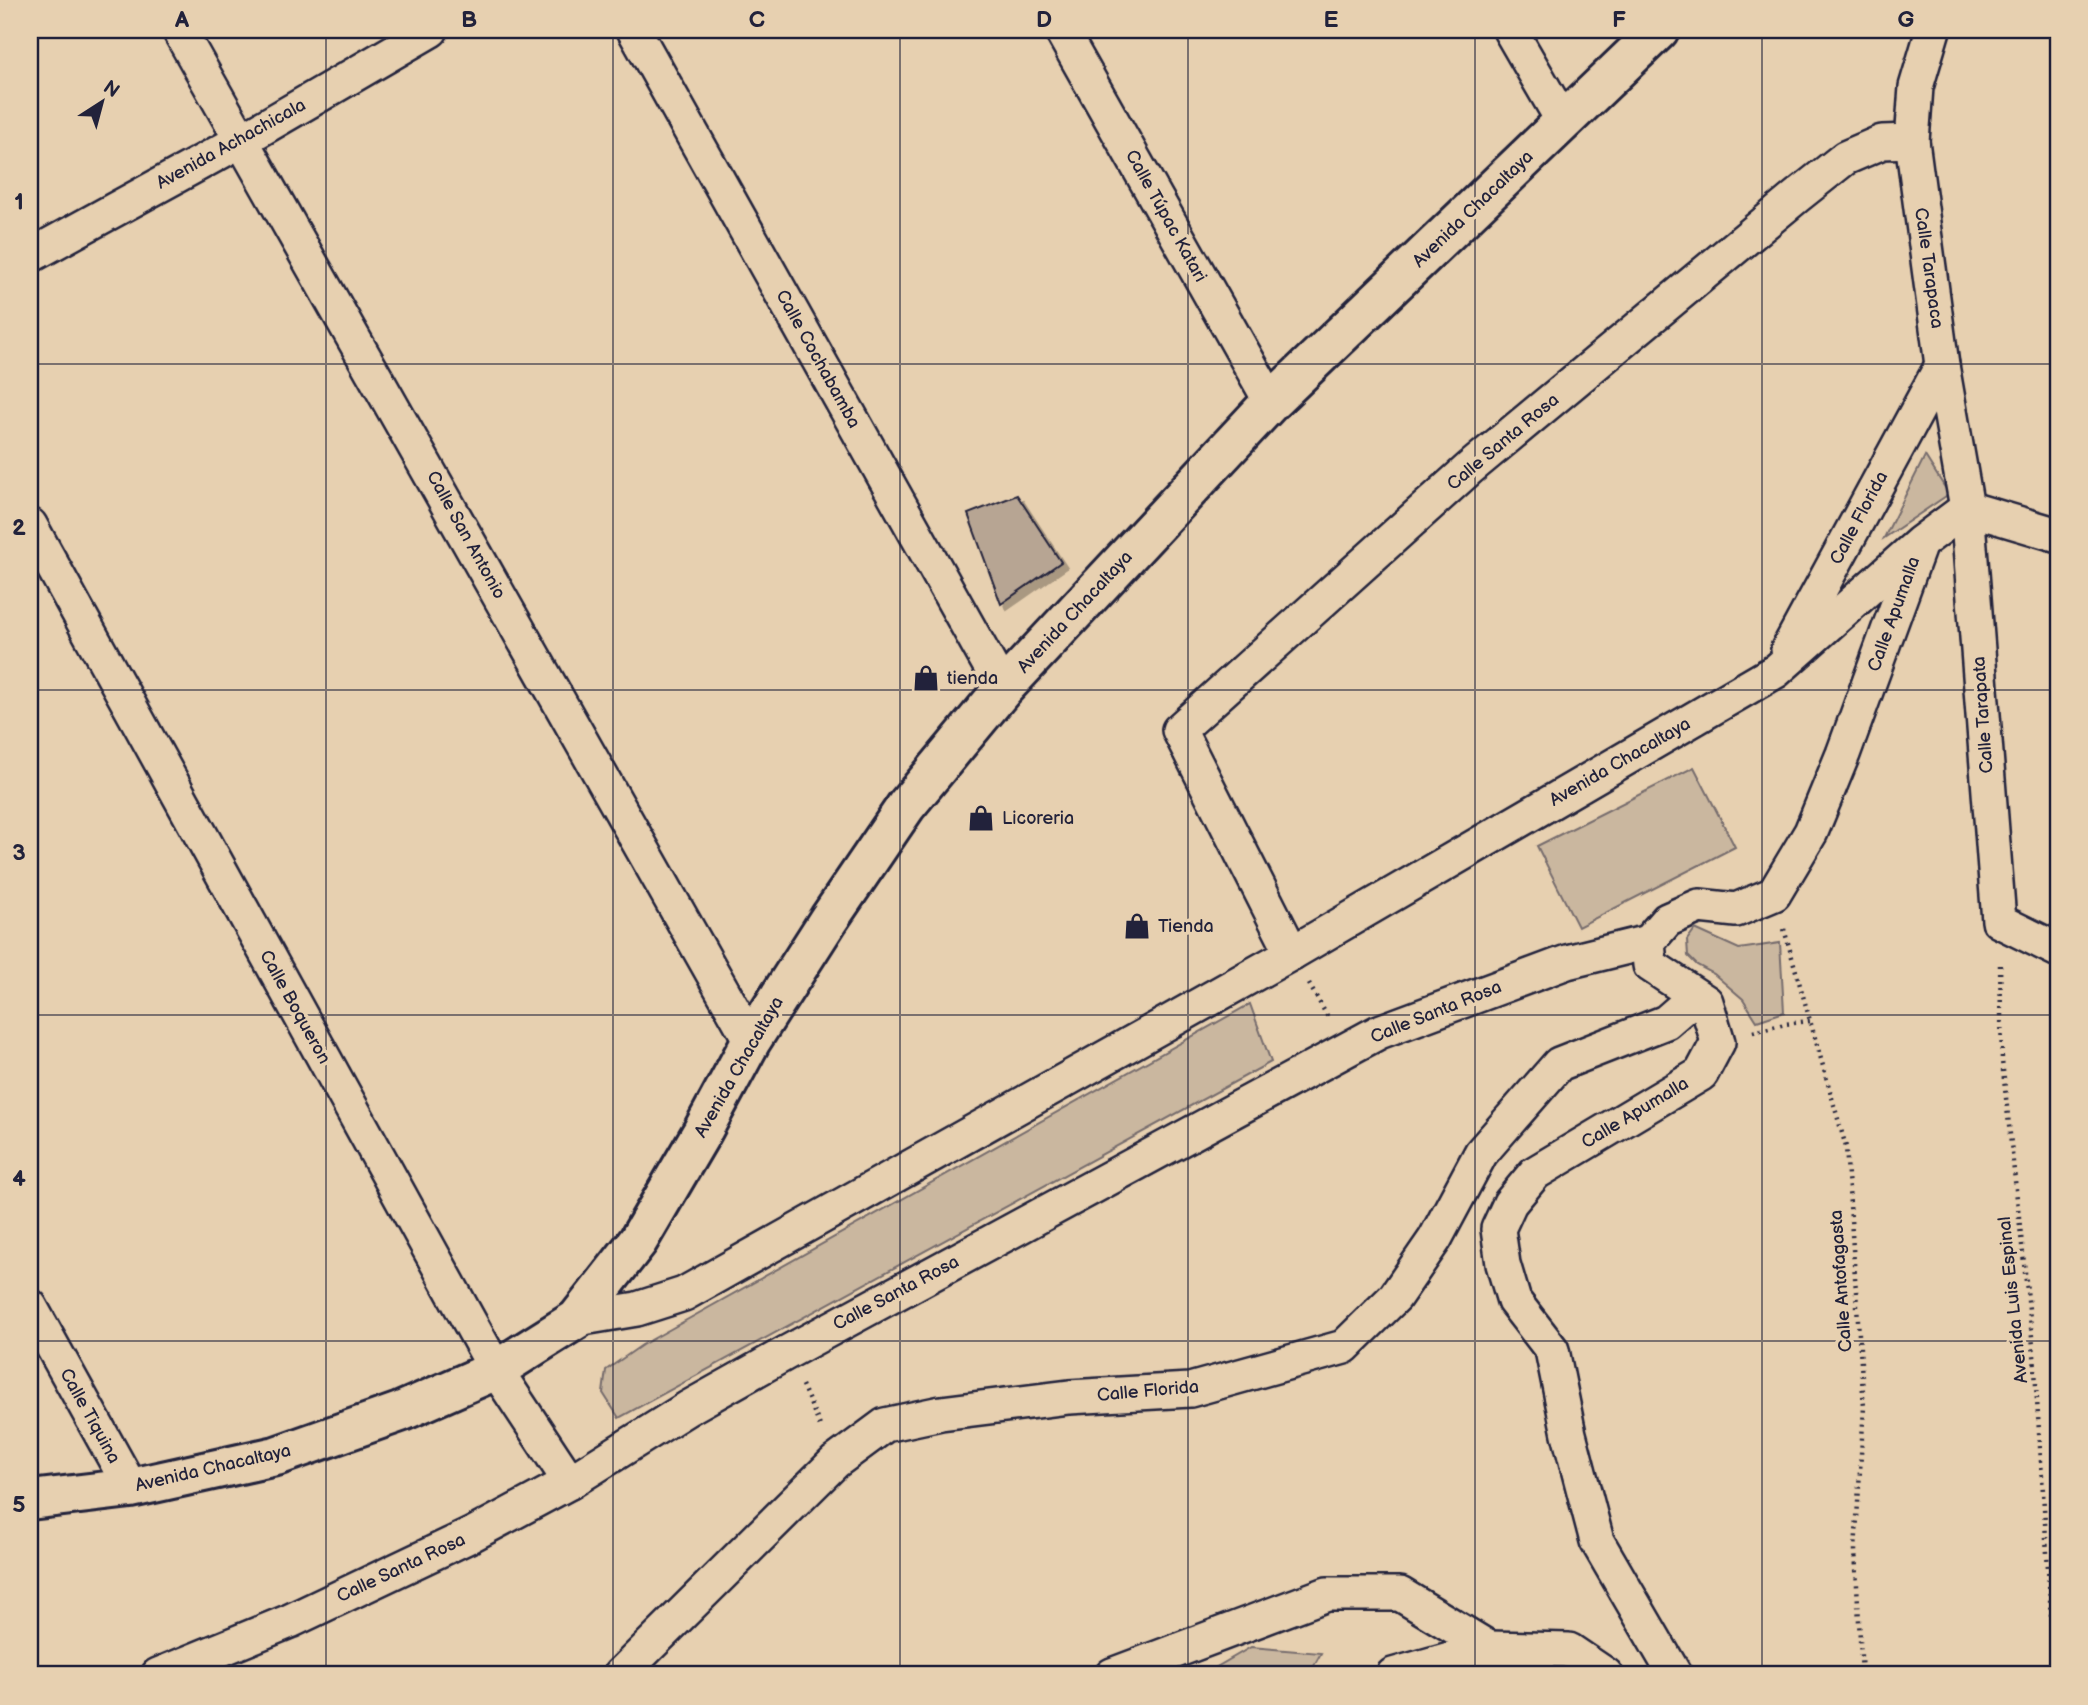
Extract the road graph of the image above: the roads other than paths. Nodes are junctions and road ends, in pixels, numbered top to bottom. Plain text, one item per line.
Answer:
1 (178, 30) edge
2 (431, 30) edge
3 (634, 30) edge
4 (1061, 30) edge
5 (1510, 30) edge
6 (1659, 30) edge
7 (1934, 30) edge
8 (1564, 123) junction
9 (242, 140) junction
10 (1912, 141) junction
11 (30, 256) edge
12 (1942, 365) junction
13 (1271, 402) junction
14 (1967, 508) junction
15 (30, 525) edge
16 (2058, 535) edge
17 (1920, 543) junction
18 (1776, 671) junction
19 (1003, 689) junction
20 (1648, 942) junction
21 (2058, 950) edge
22 (1292, 953) junction
23 (1696, 996) junction
24 (751, 1041) junction
25 (30, 1307) edge
26 (578, 1320) junction
27 (496, 1370) junction
28 (570, 1482) junction
29 (131, 1488) junction
30 (30, 1500) edge
31 (1489, 1648) junction
32 (158, 1675) edge
33 (620, 1675) edge
34 (1112, 1675) edge
35 (1392, 1675) edge
36 (1513, 1675) edge
37 (1606, 1675) edge
38 (1675, 1675) edge

1 - 9 street, Calle San Antonio
2 - 9 street, Avenida Achachicala
3 - 19 street, Calle Cochabamba
4 - 13 street, Calle Túpac Katari
5 - 8 street
6 - 8 street, Avenida Chacaltaya
7 - 10 street, Calle Tarapaca
8 - 13 street, Avenida Chacaltaya
9 - 11 street, Avenida Achachicala
9 - 24 street, Calle San Antonio
10 - 12 street, Calle Tarapaca
10 - 22 street, Calle Santa Rosa
12 - 14 street, Calle Tarapaca
12 - 18 street, Calle Florida
13 - 19 street, Avenida Chacaltaya
14 - 16 street
14 - 17 street, Avenida Chacaltaya
14 - 21 street, Calle Tarapata
15 - 27 street, Calle Boqueron
17 - 18 street, Avenida Chacaltaya
17 - 20 street, Calle Apumalla
18 - 22 street, Avenida Chacaltaya
19 - 24 street, Avenida Chacaltaya
20 - 23 street
20 - 28 street, Calle Santa Rosa
22 - 26 street, Avenida Chacaltaya
23 - 33 street, Calle Florida
23 - 38 street, Calle Apumalla
24 - 26 street, Avenida Chacaltaya
25 - 29 street, Calle Tiquina
26 - 27 street, Avenida Chacaltaya
27 - 28 street, Calle Boqueron
27 - 29 street, Avenida Chacaltaya
28 - 32 street, Calle Santa Rosa
29 - 30 street, Avenida Chacaltaya
31 - 34 street
31 - 35 street
31 - 36 street
31 - 37 street

